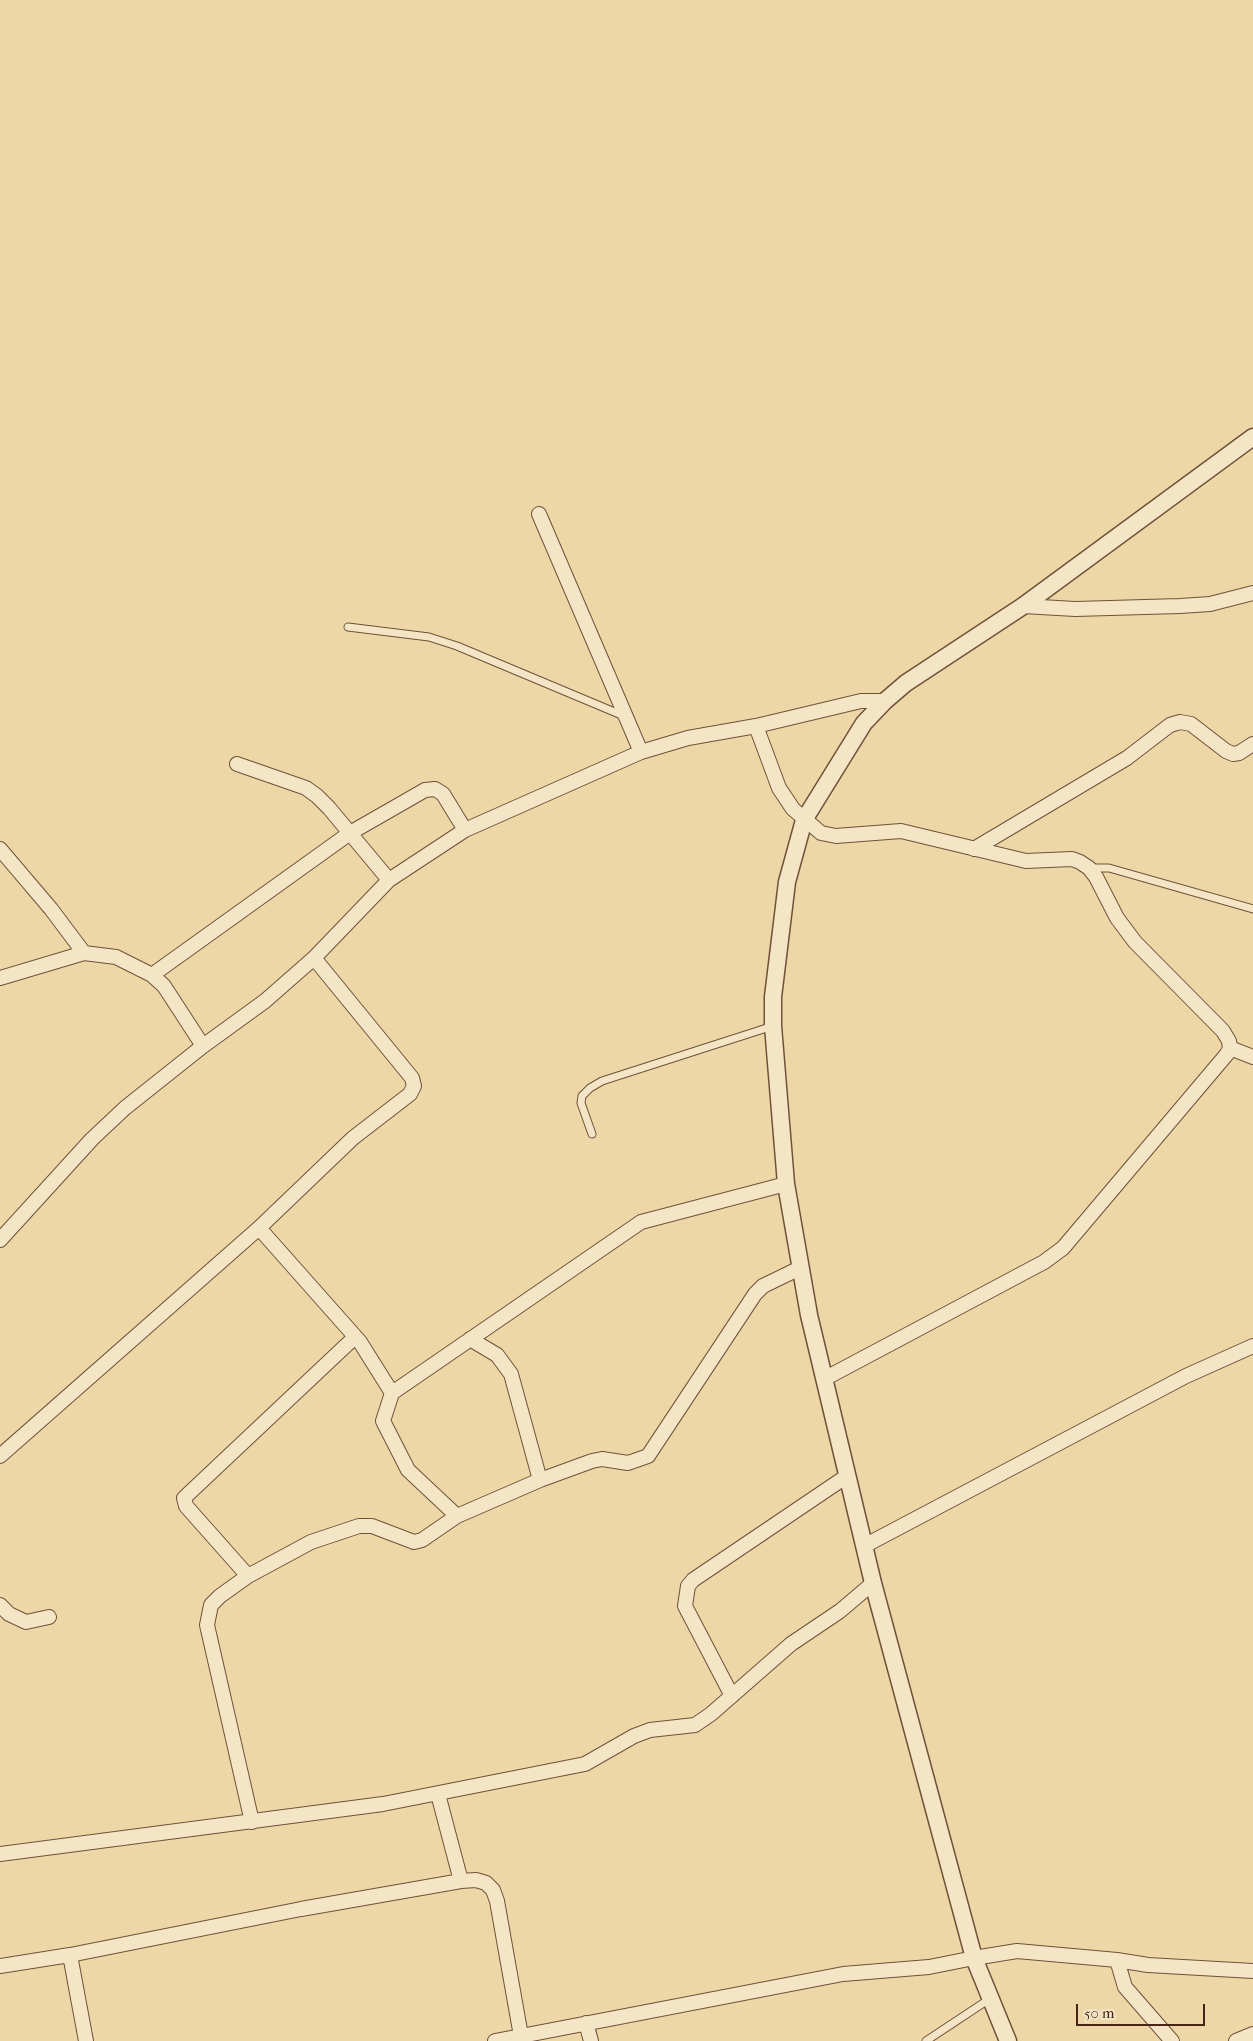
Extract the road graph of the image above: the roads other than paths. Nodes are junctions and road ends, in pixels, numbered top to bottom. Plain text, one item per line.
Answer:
1 (1253, 437) edge
2 (538, 514) dead end
3 (1253, 593) edge
4 (1022, 606) junction
5 (348, 627) dead end
6 (885, 701) junction
7 (626, 717) junction
8 (756, 726) junction
9 (1253, 744) edge
10 (641, 752) junction
11 (237, 764) dead end
12 (804, 820) junction
13 (465, 830) junction
14 (350, 833) junction
15 (0, 849) edge
16 (974, 849) junction
17 (1089, 868) junction
18 (388, 880) junction
19 (1253, 909) edge
20 (84, 953) junction
21 (314, 958) junction
22 (152, 975) junction
23 (0, 978) edge
24 (773, 1026) junction
25 (203, 1046) junction
26 (1230, 1048) junction
27 (1253, 1057) edge
28 (592, 1134) dead end
29 (786, 1184) junction
30 (259, 1228) junction
31 (0, 1240) edge
32 (800, 1268) junction
33 (356, 1337) junction
34 (470, 1339) junction
35 (1253, 1346) edge
36 (824, 1379) junction
37 (392, 1393) junction
38 (0, 1456) edge
39 (847, 1476) junction
40 (540, 1480) junction
41 (457, 1516) junction
42 (864, 1546) junction
43 (248, 1576) junction
44 (873, 1583) junction
45 (0, 1605) edge
46 (49, 1617) dead end
47 (732, 1696) junction
48 (438, 1794) junction
49 (252, 1822) junction
50 (0, 1854) edge
51 (461, 1881) junction
52 (70, 1955) junction
53 (974, 1958) junction
54 (1117, 1960) junction
55 (0, 1966) edge
56 (1253, 1971) edge
57 (991, 1998) junction
58 (586, 2023) junction
59 (1253, 2034) edge
60 (521, 2036) junction
61 (86, 2041) edge
62 (495, 2041) edge
63 (591, 2041) edge
64 (926, 2041) edge
65 (1008, 2041) edge
66 (1172, 2041) edge
67 (1236, 2041) edge

1 - 4 street
2 - 7 street
3 - 4 street
4 - 6 street
5 - 7 lane
6 - 8 street
6 - 12 street
7 - 10 street
8 - 10 street
8 - 12 street
9 - 16 street
10 - 13 street
11 - 14 street
12 - 16 street
12 - 24 street
13 - 14 street
13 - 18 street
14 - 18 street
14 - 22 street
15 - 20 street
16 - 17 street
17 - 19 lane
17 - 26 street
18 - 21 street
20 - 22 street
20 - 23 street
21 - 25 street
21 - 30 street
22 - 25 street
24 - 28 lane
24 - 29 street
25 - 31 street
26 - 27 street
26 - 36 street
29 - 32 street
29 - 34 street
30 - 33 street
30 - 38 street
32 - 36 street
32 - 40 street
33 - 37 street
33 - 43 street
34 - 37 street
34 - 40 street
35 - 42 street
36 - 39 street
37 - 41 street
39 - 42 street
39 - 47 street
40 - 41 street
41 - 43 street
42 - 44 street
43 - 49 street
44 - 47 street
44 - 53 street
45 - 46 street
47 - 48 street
48 - 49 street
48 - 51 street
49 - 50 street
51 - 52 street
51 - 60 street
52 - 55 street
52 - 61 street
53 - 54 street
53 - 57 street
53 - 58 street
54 - 56 street
54 - 66 street
57 - 64 lane
57 - 65 street
58 - 60 street
58 - 63 street
59 - 67 street
60 - 62 street

